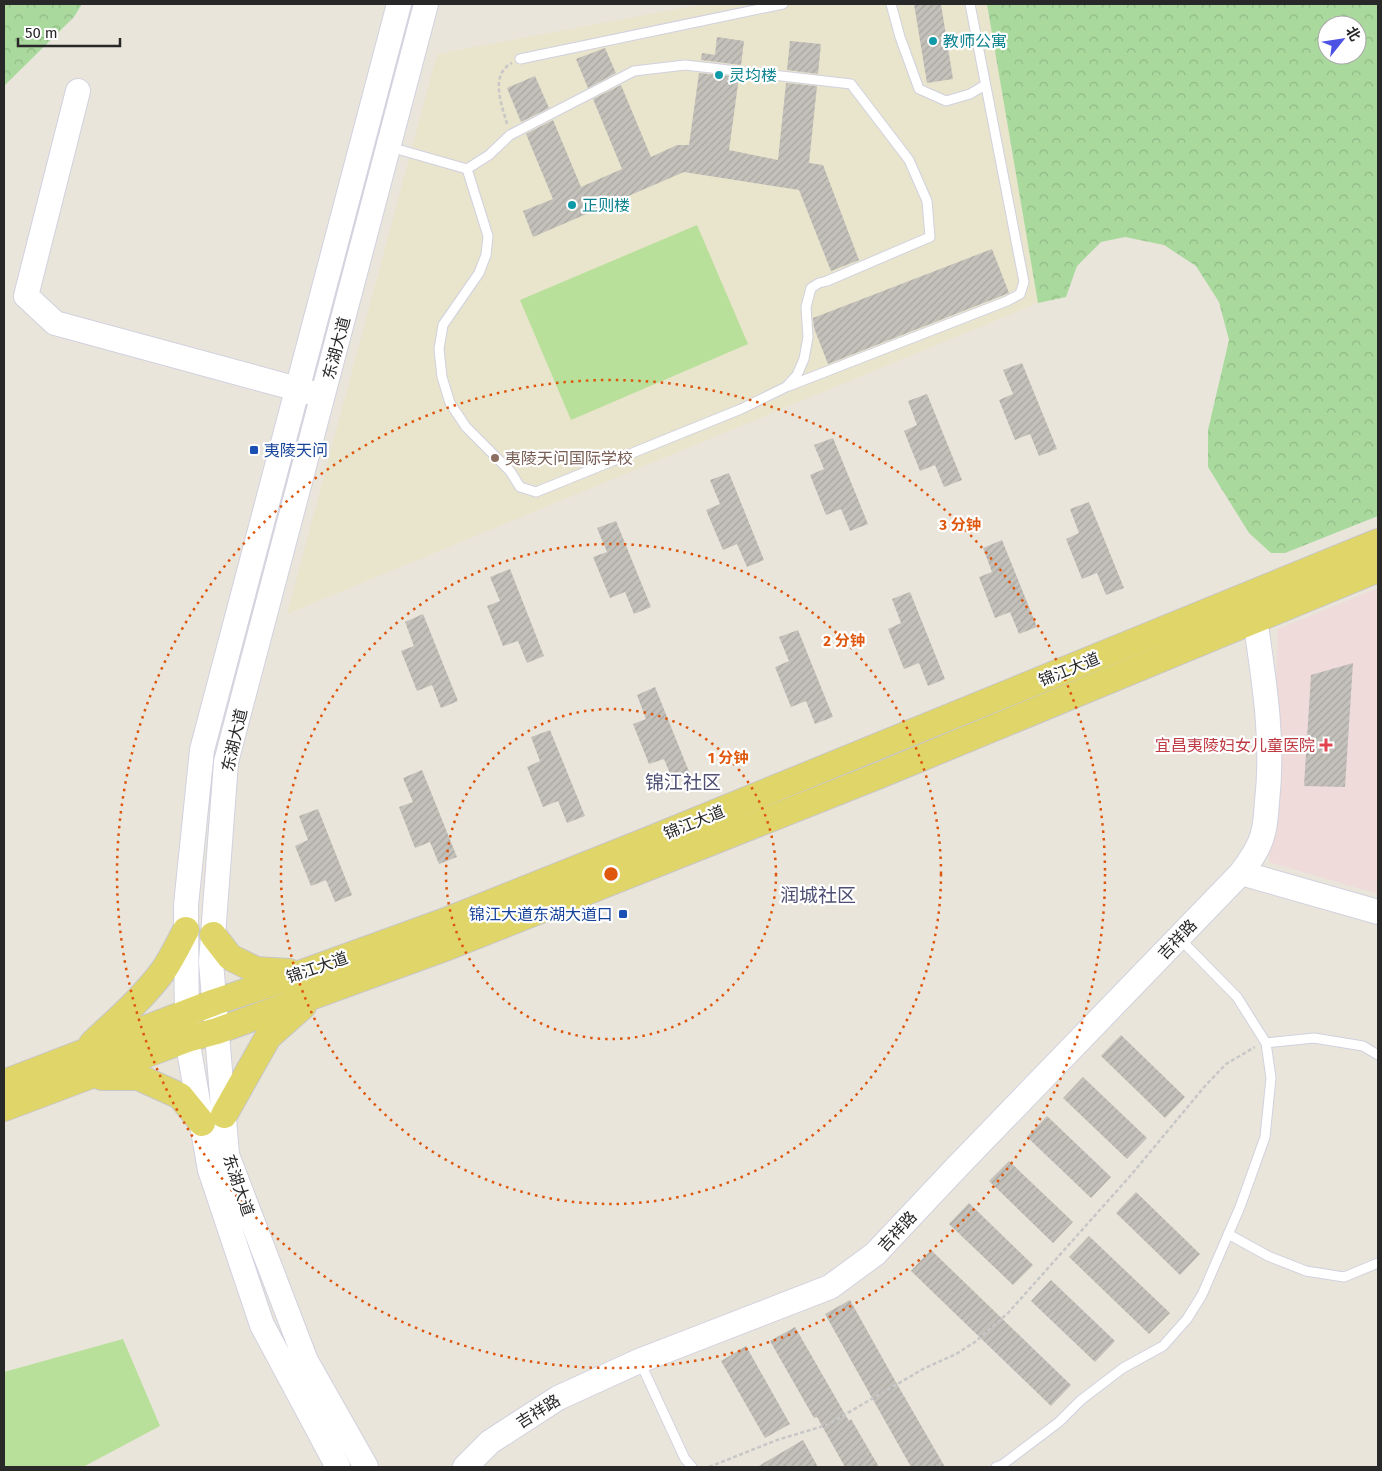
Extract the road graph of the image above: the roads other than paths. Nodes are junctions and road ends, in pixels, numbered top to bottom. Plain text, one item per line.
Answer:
1 (399, 4) edge
2 (426, 4) edge
3 (783, 4) edge
4 (891, 4) edge
5 (970, 4) edge
6 (520, 59) road end
7 (986, 85) junction
8 (78, 91) dead end
9 (388, 146) junction
10 (467, 168) junction
11 (786, 387) junction
12 (297, 389) junction
13 (323, 396) junction
14 (1378, 542) edge
15 (1378, 569) edge
16 (1255, 619) junction
17 (1241, 872) junction
18 (1378, 912) edge
19 (186, 930) junction
20 (213, 935) junction
21 (1179, 938) junction
22 (302, 973) junction
23 (316, 996) junction
24 (214, 1002) junction
25 (187, 1013) junction
26 (217, 1031) junction
27 (187, 1039) junction
28 (1266, 1043) junction
29 (1378, 1055) edge
30 (84, 1065) junction
31 (4, 1083) edge
32 (4, 1108) edge
33 (213, 1119) junction
34 (1228, 1234) junction
35 (1378, 1263) edge
36 (639, 1361) junction
37 (338, 1467) edge
38 (366, 1467) edge
39 (465, 1467) edge
40 (692, 1467) edge
41 (996, 1467) edge

1 - 12 main road, 东湖大道
2 - 9 main road, 东湖大道
3 - 6 lane
4 - 7 lane
5 - 7 lane
7 - 11 lane
8 - 12 main road
9 - 10 lane
9 - 13 main road, 东湖大道
10 - 11 lane
10 - 11 lane
12 - 13 main road
12 - 19 main road, 东湖大道
13 - 20 main road, 东湖大道
14 - 22 main road, 锦江大道
15 - 16 main road, 锦江大道
16 - 17 main road, 吉祥路
16 - 23 main road, 锦江大道
17 - 18 main road
17 - 21 main road, 吉祥路
19 - 25 main road, 东湖大道
19 - 30 main road
20 - 22 main road
20 - 24 main road, 东湖大道
21 - 28 lane
21 - 36 main road, 吉祥路
22 - 24 main road, 锦江大道
23 - 26 main road, 锦江大道
23 - 33 main road
24 - 25 main road, 锦江大道
24 - 26 main road, 东湖大道
25 - 27 main road, 东湖大道
25 - 30 main road, 锦江大道
26 - 27 main road, 锦江大道
26 - 33 main road, 东湖大道
27 - 30 main road, 锦江大道
27 - 33 main road, 东湖大道
28 - 29 lane
28 - 34 lane
30 - 31 main road, 锦江大道
30 - 32 main road, 锦江大道
30 - 33 main road
33 - 37 main road, 东湖大道
33 - 38 main road, 东湖大道
34 - 35 lane
34 - 41 lane
36 - 39 main road, 吉祥路
36 - 40 lane

